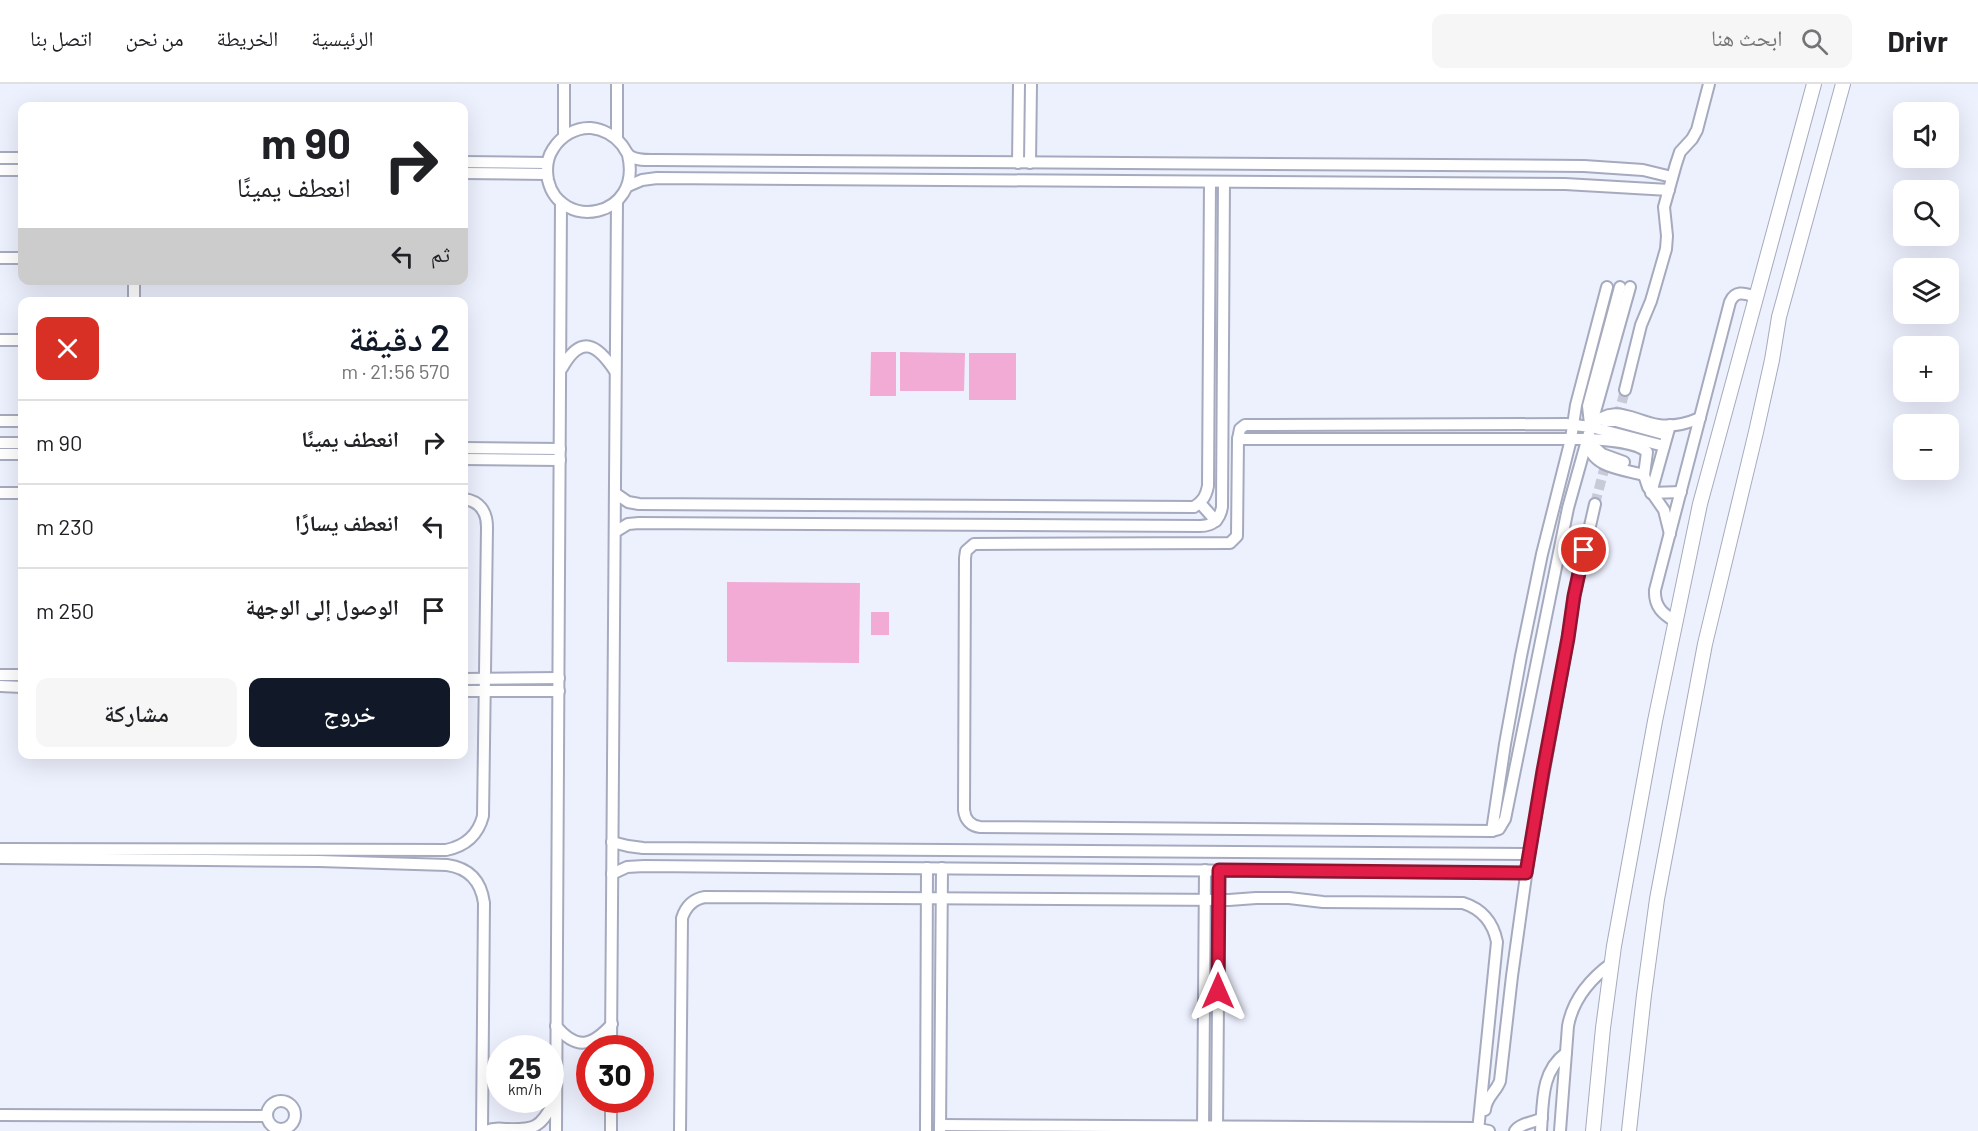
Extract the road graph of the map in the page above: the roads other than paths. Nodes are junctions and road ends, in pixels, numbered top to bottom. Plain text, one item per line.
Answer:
1 (564, 84) edge
2 (617, 84) edge
3 (1019, 84) edge
4 (1031, 84) edge
5 (1709, 84) edge
6 (1814, 84) edge
7 (1843, 84) edge
8 (564, 136) junction
9 (617, 139) junction
10 (628, 155) junction
11 (0, 158) edge
12 (18, 158) edge
13 (781, 161) junction
14 (468, 162) edge
15 (1018, 163) junction
16 (1030, 163) junction
17 (1143, 163) junction
18 (1335, 165) junction
19 (1600, 167) junction
20 (547, 168) junction
21 (0, 170) edge
22 (18, 170) edge
23 (468, 173) edge
24 (1672, 177) junction
25 (781, 180) junction
26 (1143, 182) junction
27 (1210, 182) junction
28 (1224, 182) junction
29 (1335, 183) junction
30 (628, 186) junction
31 (1600, 186) junction
32 (1669, 190) junction
33 (561, 202) junction
34 (617, 202) junction
35 (0, 258) edge
36 (18, 258) edge
37 (1607, 287) dead end
38 (1625, 287) dead end
39 (1756, 297) junction
40 (0, 340) edge
41 (18, 340) edge
42 (561, 371) junction
43 (616, 371) junction
44 (1624, 390) tunnel mouth
45 (1700, 418) junction
46 (0, 421) edge
47 (18, 421) edge
48 (1574, 425) junction
49 (1591, 427) junction
50 (1667, 435) junction
51 (1238, 439) junction
52 (1587, 439) junction
53 (1571, 440) junction
54 (0, 443) edge
55 (18, 443) edge
56 (468, 448) edge
57 (0, 454) edge
58 (18, 454) edge
59 (560, 455) junction
60 (468, 459) edge
61 (1564, 467) junction
62 (1644, 471) junction
63 (1578, 472) junction
64 (1681, 492) junction
65 (0, 493) edge
66 (18, 493) edge
67 (615, 493) junction
68 (1651, 493) junction
69 (468, 501) edge
70 (1200, 503) junction
71 (1595, 504) tunnel mouth
72 (740, 505) junction
73 (1156, 507) junction
74 (1215, 521) junction
75 (739, 523) junction
76 (1156, 526) junction
77 (615, 532) junction
78 (1670, 534) junction
79 (1676, 622) junction
80 (0, 675) edge
81 (18, 675) edge
82 (559, 678) junction
83 (468, 679) edge
84 (485, 679) junction
85 (0, 687) edge
86 (18, 687) edge
87 (468, 691) edge
88 (559, 691) junction
89 (485, 692) junction
90 (1505, 744) junction
91 (1520, 749) junction
92 (1492, 831) junction
93 (612, 842) junction
94 (0, 849) edge
95 (782, 849) junction
96 (1056, 850) junction
97 (1375, 852) junction
98 (1529, 854) junction
99 (0, 858) edge
100 (782, 867) junction
101 (927, 868) junction
102 (942, 868) junction
103 (1057, 868) junction
104 (1205, 870) junction
105 (1219, 870) junction
106 (1376, 871) junction
107 (1526, 873) junction
108 (612, 874) junction
109 (927, 898) junction
110 (942, 898) junction
111 (1205, 900) junction
112 (1219, 900) junction
113 (1612, 963) junction
114 (612, 1024) junction
115 (556, 1026) junction
116 (556, 1035) edge
117 (612, 1035) edge
118 (1566, 1053) junction
119 (548, 1113) edge
120 (556, 1113) edge
121 (611, 1113) edge
122 (0, 1115) edge
123 (267, 1116) junction
124 (1542, 1118) junction
125 (293, 1128) edge
126 (940, 1128) edge
127 (1203, 1129) edge
128 (1217, 1129) edge
129 (518, 1130) edge
130 (1482, 1130) edge
131 (484, 1131) edge
132 (556, 1131) edge
133 (611, 1131) edge
134 (680, 1131) edge
135 (926, 1131) edge
136 (1515, 1131) edge
137 (1541, 1131) edge
138 (1560, 1131) edge
139 (1593, 1131) edge
140 (1629, 1131) edge

1 - 8 street
2 - 9 street
3 - 15 street
4 - 16 street
5 - 24 street
6 - 39 main road
7 - 140 main road
8 - 9 street
8 - 20 street
9 - 10 street
10 - 13 street
10 - 30 street
11 - 12 street
13 - 15 street
13 - 25 street
14 - 20 street
15 - 16 street
16 - 17 street
17 - 18 street
17 - 26 street
18 - 19 street
18 - 29 street
19 - 24 street
19 - 31 street
20 - 23 street
20 - 33 street
21 - 22 street
24 - 32 street
25 - 26 street
25 - 30 street
26 - 27 street
27 - 28 street
27 - 70 street
28 - 29 street
28 - 74 street
29 - 31 street
30 - 34 street
31 - 32 street
32 - 44 street
33 - 34 street
33 - 42 street
34 - 43 street
35 - 36 street
37 - 48 street
38 - 49 street
39 - 45 street
39 - 79 main road
40 - 41 street
42 - 43 street
42 - 59 street
43 - 67 street
45 - 50 street
45 - 64 street
46 - 47 street
48 - 49 street
48 - 51 street
48 - 53 street
49 - 50 street
49 - 50 street
49 - 52 street
50 - 68 street
51 - 53 street
51 - 92 street
52 - 53 street
52 - 62 street
52 - 62 street
52 - 63 street
53 - 61 street
54 - 55 street
56 - 59 street
57 - 58 street
59 - 60 street
59 - 82 street
61 - 63 street
61 - 90 street
62 - 68 street
63 - 91 street
64 - 68 street
64 - 78 street
65 - 66 street
67 - 72 street
67 - 77 street
68 - 78 street
69 - 84 street
70 - 73 street
70 - 74 street
71 - 98 street
72 - 73 street
72 - 75 street
73 - 76 street
74 - 76 street
75 - 76 street
75 - 77 street
77 - 93 street
78 - 79 street
79 - 113 main road
80 - 81 street
82 - 84 street
82 - 88 street
83 - 84 street
84 - 89 street
85 - 86 street
87 - 89 street
88 - 89 street
88 - 115 street
89 - 94 street
90 - 91 street
90 - 92 street
91 - 92 street
93 - 95 street
93 - 108 street
95 - 96 street
95 - 100 street
96 - 97 street
96 - 103 street
97 - 98 street
97 - 106 street
98 - 107 street
99 - 131 street
100 - 101 street
100 - 108 street
101 - 102 street
101 - 109 street
102 - 103 street
102 - 110 street
103 - 104 street
104 - 105 street
104 - 111 street
105 - 106 street
105 - 112 street
106 - 107 street
107 - 130 street
108 - 114 street
109 - 110 street
109 - 134 street
109 - 135 street
110 - 111 street
110 - 126 street
111 - 112 street
111 - 127 street
112 - 128 street
112 - 130 street
113 - 118 street
113 - 139 main road
114 - 115 street
114 - 117 street
115 - 116 street
118 - 124 street
118 - 138 street
119 - 129 street
120 - 132 street
121 - 133 street
122 - 123 street
123 - 125 street
123 - 125 street
124 - 136 street
124 - 137 street
126 - 127 street
127 - 128 street
128 - 130 street
129 - 131 street

